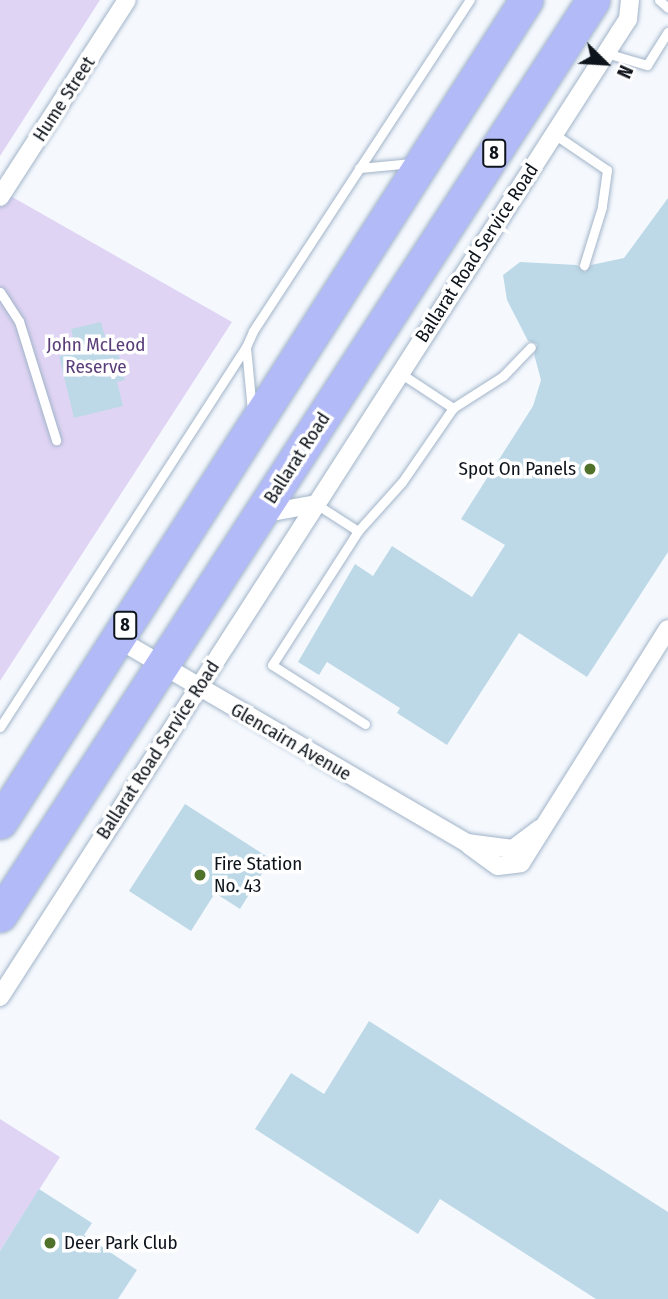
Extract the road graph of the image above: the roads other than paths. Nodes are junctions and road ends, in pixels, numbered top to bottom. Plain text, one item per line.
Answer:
1 (127, 0) edge
2 (470, 0) edge
3 (526, 0) edge
4 (593, 0) edge
5 (630, 0) edge
6 (659, 0) edge
7 (668, 8) edge
8 (668, 32) edge
9 (606, 54) junction
10 (554, 134) junction
11 (423, 162) junction
12 (359, 168) junction
13 (0, 197) edge
14 (584, 265) dead end
15 (0, 292) edge
16 (246, 347) junction
17 (531, 347) dead end
18 (400, 373) junction
19 (453, 408) junction
20 (254, 430) junction
21 (56, 440) dead end
22 (316, 504) junction
23 (261, 514) junction
24 (358, 531) junction
25 (668, 629) edge
26 (116, 638) junction
27 (163, 667) junction
28 (197, 689) junction
29 (365, 724) dead end
30 (0, 727) edge
31 (0, 822) edge
32 (0, 915) edge
33 (0, 997) edge

1 - 13 street, Hume Street
2 - 12 lane
3 - 11 highway, 8
4 - 23 highway, Ballarat Road / 8
5 - 9 street, Ballarat Road Service Road
6 - 7 lane
8 - 9 lane
9 - 10 street, Ballarat Road Service Road
10 - 14 lane
10 - 18 street, Ballarat Road Service Road
11 - 12 lane
11 - 20 highway, 8
12 - 16 lane
15 - 21 lane
16 - 20 lane
16 - 30 lane
17 - 19 lane
18 - 19 lane
18 - 22 street, Ballarat Road Service Road
19 - 24 lane
20 - 26 highway, 8
22 - 23 street
22 - 24 lane
22 - 28 street, Ballarat Road Service Road
23 - 27 highway, Ballarat Road / 8
24 - 29 lane
25 - 28 street, Glencairn Avenue
26 - 27 street, Glencairn Avenue
26 - 31 highway, 8
27 - 28 street, Glencairn Avenue
27 - 32 highway, Ballarat Road / 8
28 - 33 street, Ballarat Road Service Road

